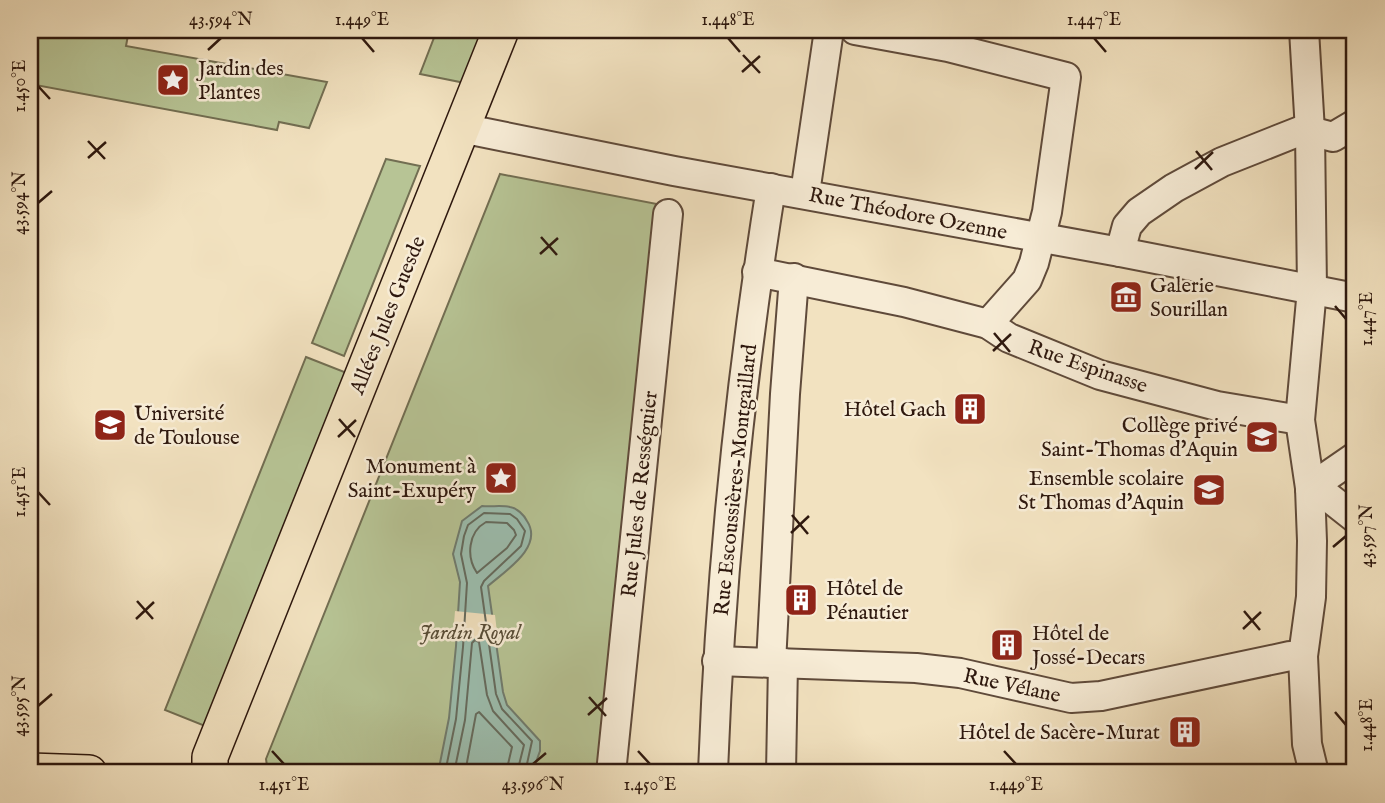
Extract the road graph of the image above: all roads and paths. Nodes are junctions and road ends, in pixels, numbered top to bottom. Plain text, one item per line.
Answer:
1 (501, 30) edge
2 (829, 30) edge
3 (855, 30) edge
4 (1304, 30) edge
5 (1355, 124) edge
6 (461, 128) junction
7 (1310, 131) junction
8 (771, 188) junction
9 (804, 193) junction
10 (668, 214) dead end
11 (1041, 238) junction
12 (1120, 252) junction
13 (757, 272) junction
14 (794, 278) junction
15 (1312, 289) junction
16 (1355, 298) edge
17 (988, 324) junction
18 (1300, 420) junction
19 (1355, 457) edge
20 (1310, 488) junction
21 (1353, 516) edge
22 (1312, 541) junction
23 (1303, 656) junction
24 (717, 661) junction
25 (777, 663) junction
26 (204, 768) edge
27 (30, 771) edge
28 (89, 773) edge
29 (611, 773) edge
30 (713, 773) edge
31 (781, 773) edge
32 (1314, 773) edge

1 - 6 main road, Allées Jules Guesde
2 - 9 street
3 - 11 street
4 - 7 street
5 - 7 street
6 - 8 street, Rue Théodore Ozenne
6 - 26 main road, Allées Jules Guesde
7 - 12 street
7 - 15 street
8 - 9 street, Rue Théodore Ozenne
8 - 13 street, Rue Escoussières-Montgaillard
9 - 11 street, Rue Théodore Ozenne
10 - 29 street, Rue Jules de Rességuier
11 - 12 street, Rue Théodore Ozenne
11 - 17 street
12 - 15 street, Rue Théodore Ozenne
13 - 14 street, Rue Espinasse
13 - 24 street, Rue Escoussières-Montgaillard
14 - 17 street, Rue Espinasse
14 - 25 street
15 - 16 street, Rue Théodore Ozenne
15 - 18 street
17 - 18 street, Rue Espinasse
18 - 20 street
19 - 20 street
20 - 21 street
20 - 22 street
21 - 22 street
22 - 23 street
23 - 25 street, Rue Vélane
23 - 32 street
24 - 25 street, Rue Vélane
24 - 30 street, Rue Escoussières-Montgaillard
25 - 31 street
27 - 28 main road

